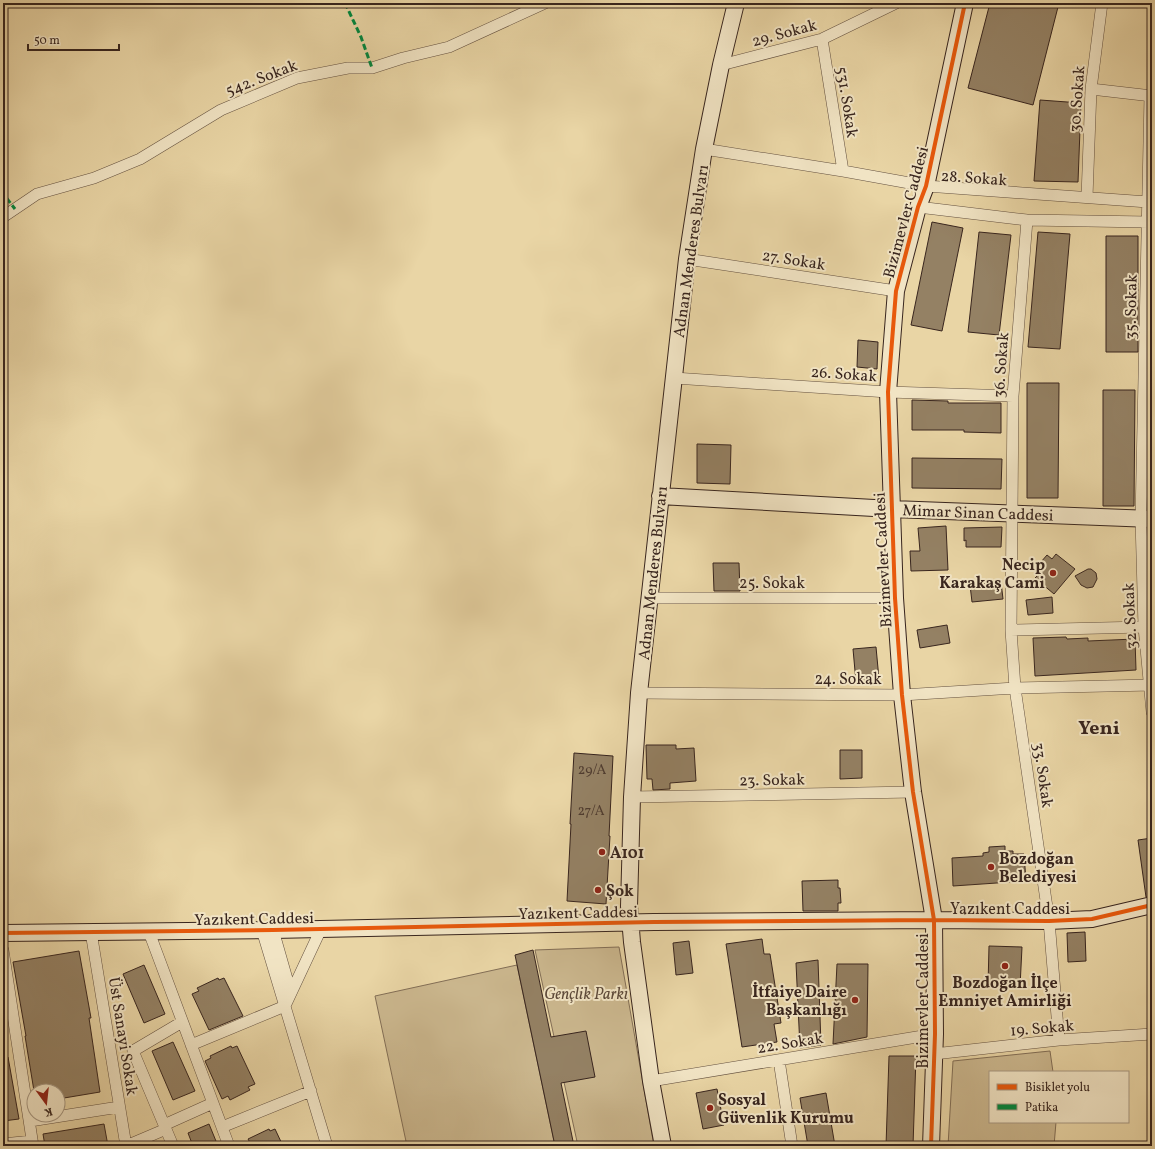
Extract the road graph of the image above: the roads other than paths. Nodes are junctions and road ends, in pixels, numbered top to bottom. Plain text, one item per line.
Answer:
1 (545, 3) edge
2 (736, 3) edge
3 (896, 3) edge
4 (965, 3) edge
5 (1102, 3) edge
6 (822, 39) junction
7 (721, 65) junction
8 (1091, 89) junction
9 (1151, 96) edge
10 (704, 149) junction
11 (843, 171) junction
12 (926, 186) junction
13 (1087, 197) junction
14 (1148, 202) junction
15 (918, 207) junction
16 (3, 217) edge
17 (1027, 220) junction
18 (1148, 222) junction
19 (686, 259) junction
20 (1149, 288) edge
21 (896, 291) junction
22 (674, 378) junction
23 (888, 392) junction
24 (1013, 396) junction
25 (660, 496) junction
26 (892, 509) junction
27 (1011, 513) junction
28 (1146, 519) edge
29 (649, 598) junction
30 (895, 598) junction
31 (1144, 627) junction
32 (1011, 630) junction
33 (1150, 685) edge
34 (1015, 688) junction
35 (639, 693) junction
36 (902, 695) junction
37 (1152, 712) edge
38 (913, 792) junction
39 (632, 798) junction
40 (1152, 905) edge
41 (934, 920) junction
42 (1049, 921) junction
43 (631, 923) junction
44 (321, 929) junction
45 (267, 930) junction
46 (91, 932) junction
47 (149, 932) junction
48 (3, 934) edge
49 (3, 950) edge
50 (291, 993) junction
51 (285, 1006) junction
52 (182, 1022) junction
53 (935, 1034) junction
54 (1152, 1034) edge
55 (1059, 1040) junction
56 (191, 1045) junction
57 (934, 1054) junction
58 (779, 1060) junction
59 (651, 1081) junction
60 (311, 1091) junction
61 (26, 1096) edge
62 (213, 1103) junction
63 (119, 1107) junction
64 (66, 1115) edge
65 (30, 1123) edge
66 (165, 1127) junction
67 (222, 1127) junction
68 (33, 1143) edge
69 (3, 1144) edge
70 (126, 1146) edge
71 (173, 1146) edge
72 (229, 1146) edge
73 (327, 1146) edge
74 (663, 1146) edge
75 (792, 1146) edge
76 (931, 1146) edge

1 - 16 street, 542. Sokak
2 - 7 street, Adnan Menderes Bulvarı
3 - 6 street, 29. Sokak
4 - 12 street, Bizimevler Caddesi
5 - 8 street, 30. Sokak
6 - 7 street, 29. Sokak
6 - 11 street, 531. Sokak
7 - 10 street, Adnan Menderes Bulvarı
8 - 9 street
8 - 13 street, 30. Sokak
9 - 14 street, 35. Sokak
10 - 11 street, 28. Sokak
10 - 19 street, Adnan Menderes Bulvarı
11 - 12 street, 28. Sokak
12 - 13 street, 28. Sokak
12 - 15 street, Bizimevler Caddesi
13 - 14 street, 28. Sokak
14 - 18 street, 35. Sokak
15 - 17 street
15 - 21 street, Bizimevler Caddesi
17 - 18 street
17 - 24 street, 36. Sokak
18 - 20 street, 35. Sokak
19 - 21 street, 27. Sokak
19 - 22 street, Adnan Menderes Bulvarı
20 - 28 street, 35. Sokak
21 - 23 street, Bizimevler Caddesi
22 - 23 street, 26. Sokak
22 - 25 street, Adnan Menderes Bulvarı
23 - 24 street, 26. Sokak
23 - 26 street, Bizimevler Caddesi
24 - 27 street, 36. Sokak
25 - 26 street, Mimar Sinan Caddesi
25 - 29 street, Adnan Menderes Bulvarı
26 - 27 street, Mimar Sinan Caddesi
26 - 30 street, Bizimevler Caddesi
27 - 28 street, Mimar Sinan Caddesi
27 - 32 street, 33. Sokak
28 - 31 street, 32. Sokak
29 - 30 street, 25. Sokak
29 - 35 street, Adnan Menderes Bulvarı
30 - 36 street, Bizimevler Caddesi
31 - 32 street
31 - 33 street, 32. Sokak
32 - 34 street, 33. Sokak
33 - 34 street, 24. Sokak
33 - 37 street, 32. Sokak
34 - 36 street, 24. Sokak
34 - 42 street, 33. Sokak
35 - 36 street, 24. Sokak
35 - 39 street, Adnan Menderes Bulvarı
36 - 38 street, Bizimevler Caddesi
38 - 39 street, 23. Sokak
38 - 41 street, Bizimevler Caddesi
39 - 43 street, Adnan Menderes Bulvarı
40 - 42 street, Yazıkent Caddesi
41 - 42 street, Yazıkent Caddesi
41 - 43 street, Yazıkent Caddesi
41 - 53 street, Bizimevler Caddesi
42 - 55 street, 33. Sokak
43 - 44 street, Yazıkent Caddesi
43 - 59 street, Adnan Menderes Bulvarı
44 - 45 street, Yazıkent Caddesi
44 - 50 street
45 - 47 street, Yazıkent Caddesi
45 - 50 street
45 - 51 street
46 - 47 street, Yazıkent Caddesi
46 - 48 street, Yazıkent Caddesi
46 - 63 street, Üst Sanayi Sokak
47 - 52 street
49 - 61 street
50 - 51 street
51 - 56 street
51 - 60 street
52 - 56 street
52 - 66 street
53 - 57 street, Bizimevler Caddesi
53 - 58 street, 22. Sokak
54 - 55 street, 19. Sokak
55 - 57 street, 19. Sokak
56 - 62 street
57 - 76 street, Bizimevler Caddesi
58 - 59 street, 22. Sokak
58 - 75 street
59 - 74 street, Adnan Menderes Bulvarı
60 - 67 street
60 - 73 street
62 - 66 street
62 - 67 street
63 - 64 street
63 - 70 street, Üst Sanayi Sokak
65 - 68 street
66 - 70 street
66 - 71 street
67 - 72 street
68 - 69 street

